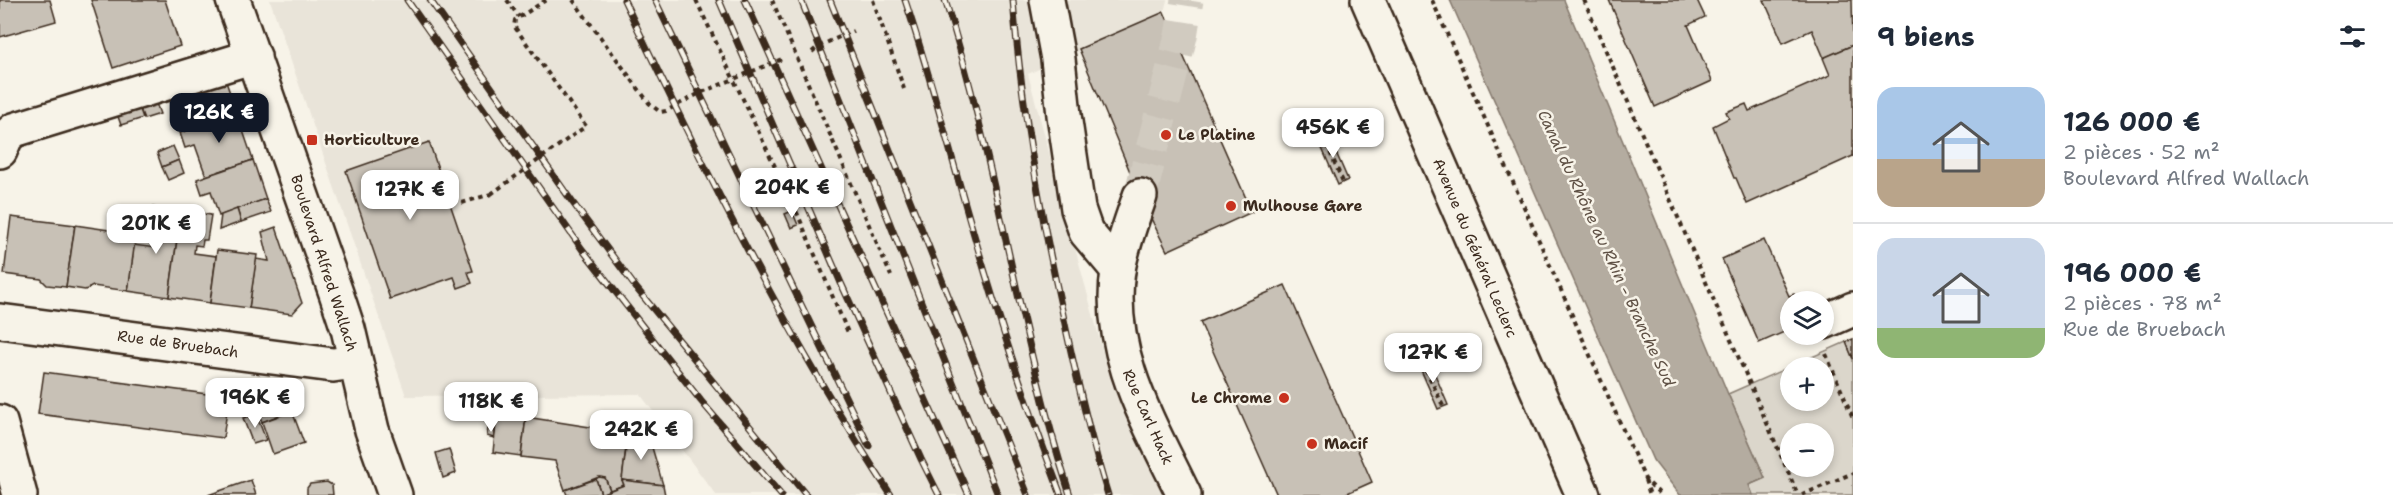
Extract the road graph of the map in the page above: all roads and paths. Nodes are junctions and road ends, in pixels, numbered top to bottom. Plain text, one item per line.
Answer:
1 (233, 0) edge
2 (507, 0) edge
3 (546, 0) edge
4 (573, 0) edge
5 (696, 0) edge
6 (772, 0) edge
7 (873, 0) edge
8 (1047, 0) edge
9 (1368, 0) edge
10 (1432, 0) edge
11 (1584, 0) edge
12 (519, 17) junction
13 (853, 31) dead end
14 (812, 52) dead end
15 (254, 56) junction
16 (782, 59) dead end
17 (904, 89) dead end
18 (1323, 136) dead end
19 (0, 151) edge
20 (1343, 182) dead end
21 (1140, 196) tunnel mouth
22 (462, 203) dead end
23 (1118, 270) junction
24 (891, 276) dead end
25 (1853, 309) edge
26 (0, 321) edge
27 (1834, 325) edge
28 (849, 335) dead end
29 (1827, 345) edge
30 (1422, 361) dead end
31 (355, 362) junction
32 (1443, 406) dead end
33 (1853, 417) edge
34 (0, 422) edge
35 (1853, 473) edge
36 (1645, 479) junction
37 (20, 495) edge
38 (395, 495) edge
39 (1184, 495) edge
40 (1583, 495) edge
41 (1650, 495) edge
42 (1661, 495) edge
43 (1800, 495) edge

1 - 15 street, Boulevard Alfred Wallach
2 - 12 path
3 - 12 path
4 - 16 path
5 - 28 path
6 - 24 path
7 - 17 path
8 - 23 street
9 - 40 street, Avenue du Général Leclerc
10 - 36 path
11 - 43 path
12 - 22 path, bridge
13 - 14 path
15 - 19 street
15 - 31 street, Boulevard Alfred Wallach
18 - 20 path
21 - 23 street, Rue Carl Hack
23 - 39 street, Rue Carl Hack
25 - 27 street
26 - 31 street, Rue de Bruebach
29 - 33 path
30 - 32 path
31 - 38 street, Boulevard Alfred Wallach
34 - 37 street
35 - 43 path
36 - 41 path
36 - 42 path

